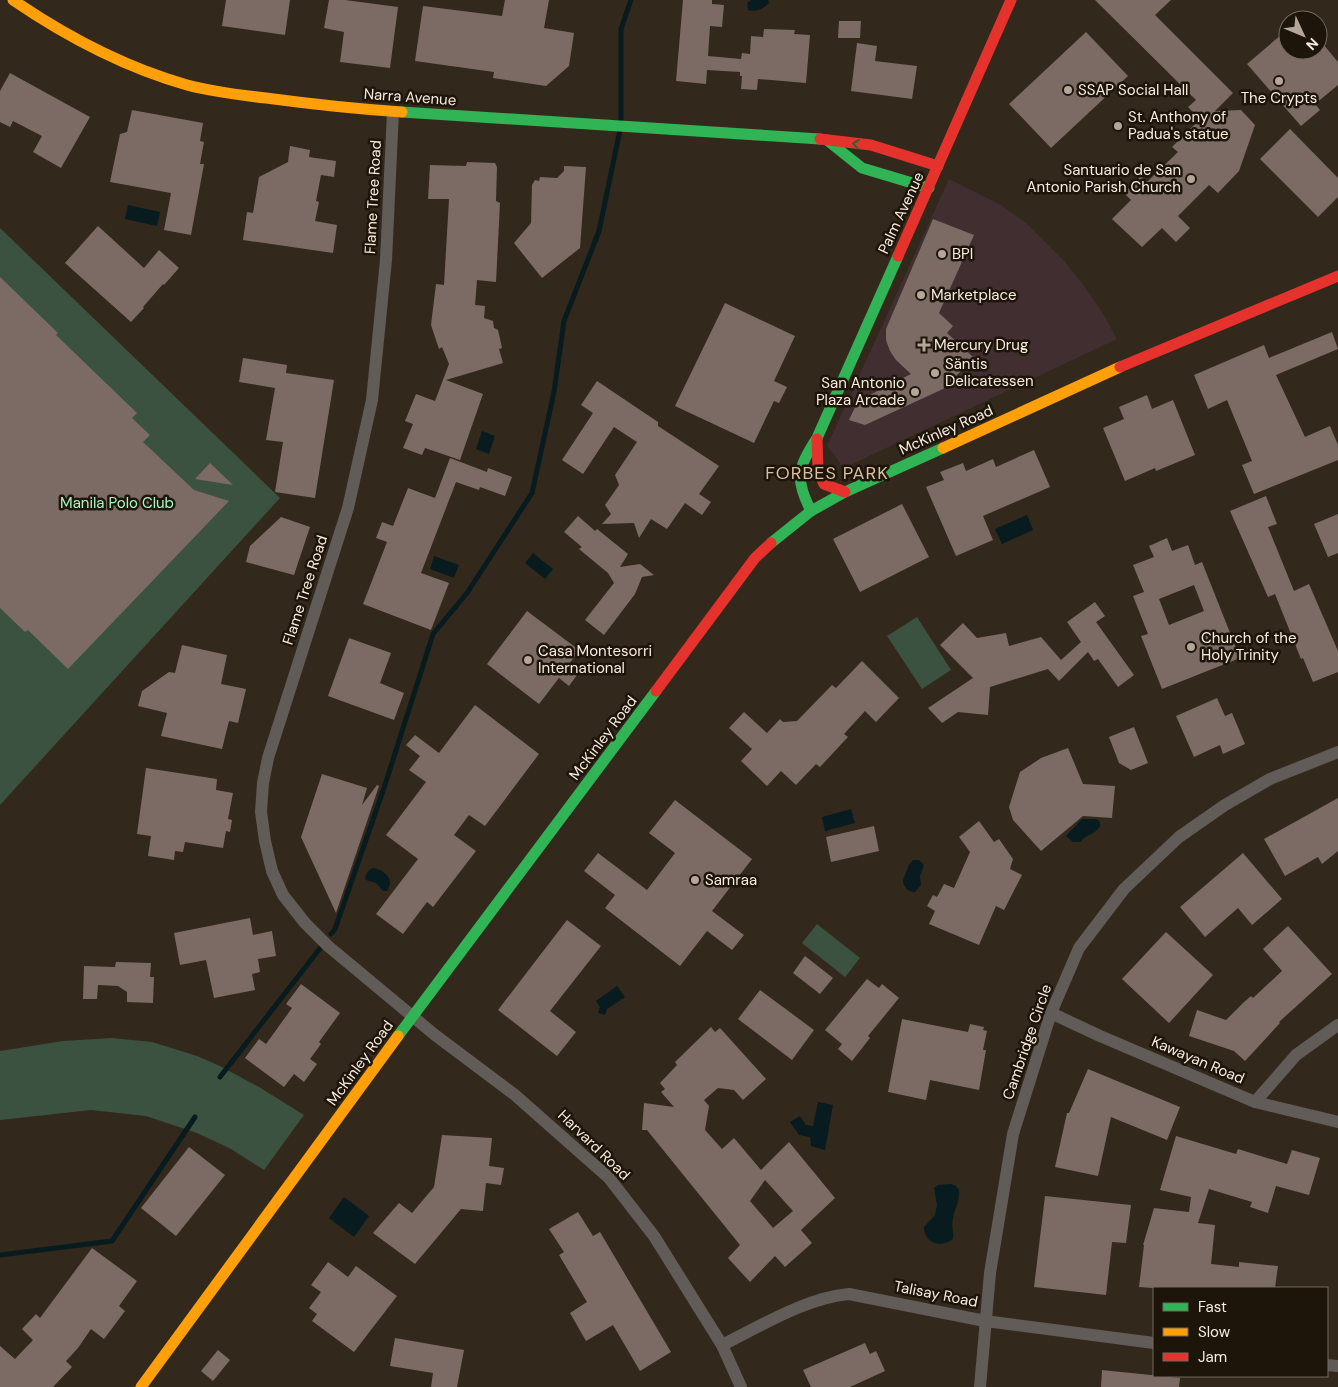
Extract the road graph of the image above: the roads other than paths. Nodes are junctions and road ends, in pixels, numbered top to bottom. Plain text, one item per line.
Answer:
1 (13, 0) edge
2 (1010, 0) edge
3 (393, 112) junction
4 (827, 140) junction
5 (938, 166) junction
6 (929, 188) junction
7 (1338, 276) edge
8 (817, 438) junction
9 (844, 492) junction
10 (811, 512) junction
11 (1338, 752) edge
12 (1051, 1013) junction
13 (413, 1016) junction
14 (1338, 1025) edge
15 (1255, 1102) junction
16 (1338, 1122) edge
17 (985, 1321) junction
18 (1153, 1342) edge
19 (722, 1345) junction
20 (141, 1387) edge
21 (741, 1387) edge
22 (980, 1387) edge

1 - 3 street, Narra Avenue
2 - 5 street, Palm Avenue
3 - 4 street, Narra Avenue
3 - 13 street, Flame Tree Road
5 -> 4 street, Narra Avenue
4 - 6 street
5 - 6 street, Palm Avenue
6 - 8 street, Palm Avenue
7 - 9 street, McKinley Road
8 - 9 street, Palm Avenue
8 - 10 street, Palm Avenue
9 - 10 street, McKinley Road
10 - 13 street, McKinley Road
11 - 12 street, Cambridge Circle
12 - 15 street, Kawayan Road
12 - 17 street, Cambridge Circle
13 - 19 street, Harvard Road
13 - 20 street, McKinley Road
14 - 15 street
15 - 16 street, Kawayan Road
17 - 18 street, Talisay Road
17 - 19 street, Talisay Road
17 - 22 street, Cambridge Circle
19 - 21 street, Harvard Road

